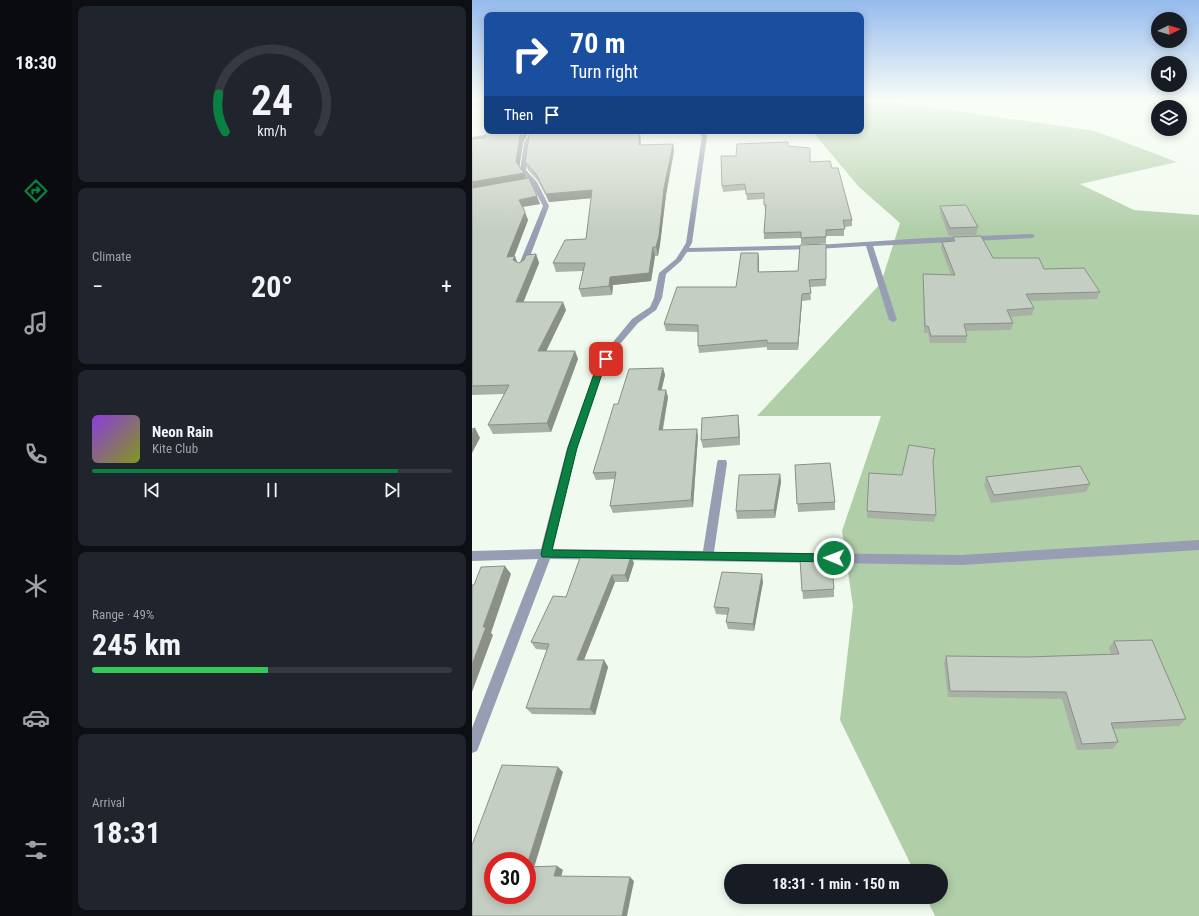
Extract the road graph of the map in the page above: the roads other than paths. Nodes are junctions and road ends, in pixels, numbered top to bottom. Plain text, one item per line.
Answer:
1 (527, 145) edge
2 (705, 145) edge
3 (534, 182) junction
4 (526, 184) edge
5 (1032, 236) dead end
6 (868, 244) junction
7 (685, 250) junction
8 (522, 268) edge
9 (893, 320) dead end
10 (722, 463) dead end
11 (1199, 545) edge
12 (546, 554) junction
13 (472, 556) edge
14 (708, 556) junction
15 (472, 746) edge

1 - 3 street
2 - 7 street
3 - 4 street
3 - 8 street
5 - 6 street
6 - 7 street
6 - 9 street
7 - 12 street
10 - 14 street
11 - 14 street
12 - 13 street
12 - 14 street
12 - 15 street

